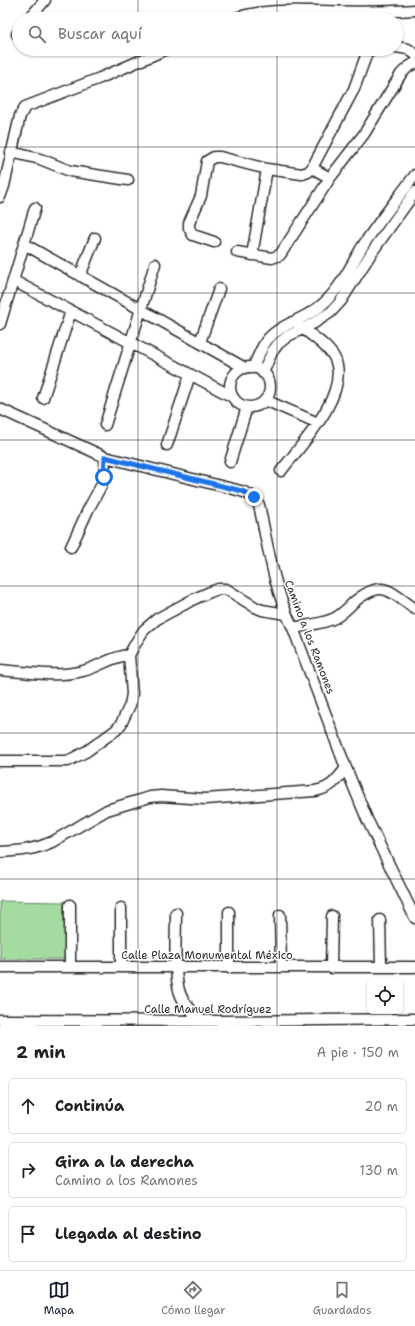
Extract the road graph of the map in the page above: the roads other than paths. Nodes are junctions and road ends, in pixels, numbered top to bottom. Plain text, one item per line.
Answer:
1 (45, 0) edge
2 (415, 10) edge
3 (35, 12) edge
4 (264, 12) edge
5 (343, 12) edge
6 (343, 12) edge
7 (403, 48) edge
8 (415, 54) edge
9 (151, 56) edge
10 (366, 56) edge
11 (415, 63) edge
12 (11, 152) junction
13 (312, 168) junction
14 (267, 169) junction
15 (415, 175) edge
16 (330, 178) junction
17 (128, 180) dead end
18 (415, 192) edge
19 (0, 197) edge
20 (35, 208) dead end
21 (379, 224) junction
22 (388, 230) junction
23 (95, 238) dead end
24 (214, 242) dead end
25 (24, 244) junction
26 (237, 252) dead end
27 (252, 255) junction
28 (155, 264) dead end
29 (80, 276) junction
30 (14, 281) junction
31 (219, 289) dead end
32 (141, 310) junction
33 (71, 311) junction
34 (294, 321) junction
35 (0, 324) edge
36 (303, 329) junction
37 (200, 342) junction
38 (130, 343) junction
39 (249, 368) junction
40 (263, 373) junction
41 (190, 375) junction
42 (233, 397) junction
43 (43, 398) dead end
44 (264, 400) junction
45 (247, 407) junction
46 (0, 409) edge
47 (318, 423) junction
48 (105, 425) dead end
49 (167, 445) dead end
50 (105, 457) junction
51 (230, 462) dead end
52 (281, 471) dead end
53 (71, 547) dead end
54 (415, 609) edge
55 (286, 614) junction
56 (293, 628) junction
57 (129, 655) junction
58 (0, 670) edge
59 (0, 761) edge
60 (346, 768) junction
61 (0, 852) edge
62 (70, 904) dead end
63 (122, 908) dead end
64 (229, 912) dead end
65 (176, 913) dead end
66 (280, 915) dead end
67 (332, 916) dead end
68 (415, 918) edge
69 (380, 920) dead end
70 (70, 966) junction
71 (0, 967) edge
72 (121, 967) junction
73 (281, 967) junction
74 (415, 967) edge
75 (176, 968) junction
76 (229, 968) junction
77 (332, 968) junction
78 (381, 968) junction
79 (415, 1019) edge
80 (0, 1020) edge
81 (200, 1020) junction
82 (22, 1023) edge
83 (123, 1023) edge
84 (174, 1023) edge
85 (225, 1023) edge
86 (321, 1023) edge
87 (372, 1023) edge
88 (71, 1024) edge

1 - 3 street
2 - 6 street
4 - 5 street
7 - 8 street
9 - 12 street
10 - 13 street
11 - 16 street
12 - 17 street
12 - 19 street
13 - 14 street
13 - 16 street
14 - 24 street
14 - 27 street
15 - 21 street
16 - 27 street
18 - 22 street
20 - 25 street
21 - 22 street
21 - 34 street
22 - 36 street
23 - 29 street
25 - 29 street
25 - 30 street
26 - 27 street
28 - 32 street
29 - 32 street
30 - 33 street
30 - 35 street
31 - 37 street
32 - 37 street
32 - 38 street
33 - 38 street
33 - 43 street
34 - 36 street
34 - 39 street
36 - 40 street
36 - 47 street
37 - 39 street
38 - 41 street
38 - 48 street
39 - 40 street
39 - 42 street
40 - 44 street
41 - 42 street
41 - 49 street
42 - 45 street
44 - 45 street
44 - 47 street
45 - 51 street
46 - 50 street, Camino a los Ramones
47 - 52 street
50 - 53 street
50 - 55 street, Camino a los Ramones
54 - 56 street
55 - 56 street, Camino a los Ramones
55 - 57 street
56 - 60 street, Camino a los Ramones
57 - 58 street
57 - 59 street
60 - 61 street
60 - 68 street, Camino a los Ramones
62 - 70 street
63 - 72 street
64 - 76 street
65 - 75 street
66 - 73 street
67 - 77 street
69 - 78 street
70 - 71 street, Calle Plaza Monumental México
70 - 72 street, Calle Plaza Monumental México
72 - 75 street, Calle Plaza Monumental México
73 - 76 street, Calle Plaza Monumental México
73 - 77 street, Calle Plaza Monumental México
74 - 78 street, Calle Plaza Monumental México
75 - 76 street, Calle Plaza Monumental México
75 - 81 street
77 - 78 street, Calle Plaza Monumental México
79 - 87 street, Calle Manuel Rodríguez
80 - 82 street, Calle Manuel Rodríguez
81 - 84 street, Calle Manuel Rodríguez
81 - 85 street, Calle Manuel Rodríguez
82 - 88 street, Calle Manuel Rodríguez
83 - 84 street, Calle Manuel Rodríguez
83 - 88 street, Calle Manuel Rodríguez
85 - 86 street, Calle Manuel Rodríguez
86 - 87 street, Calle Manuel Rodríguez

